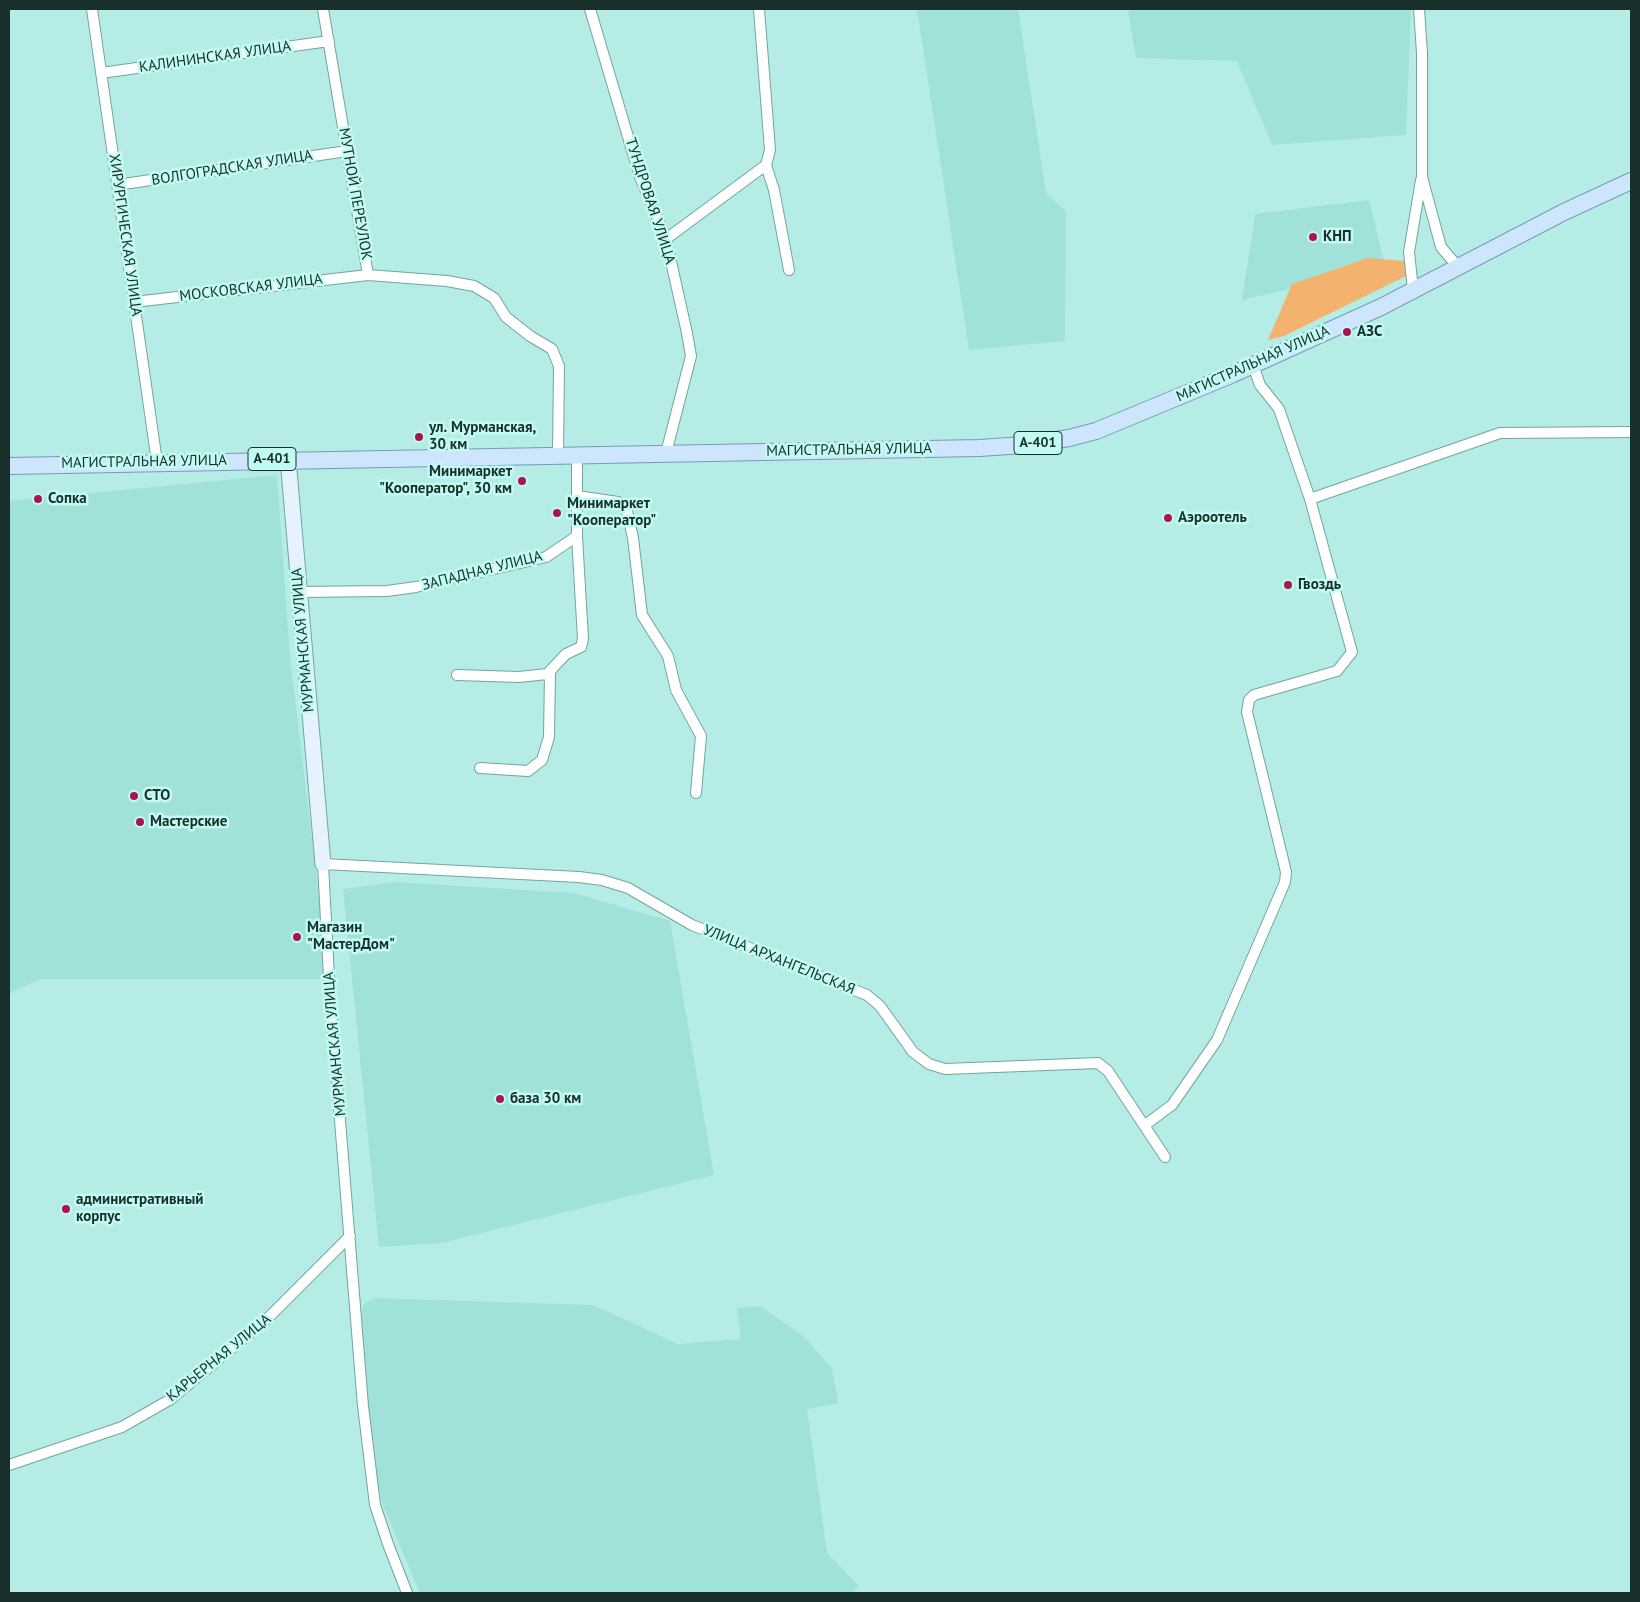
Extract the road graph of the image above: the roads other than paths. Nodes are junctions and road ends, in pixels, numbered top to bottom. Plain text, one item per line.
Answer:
1 (92, 9) edge
2 (323, 9) edge
3 (590, 9) edge
4 (759, 9) edge
5 (1420, 9) edge
6 (329, 41) junction
7 (101, 73) junction
8 (347, 150) junction
9 (766, 165) junction
10 (1422, 177) junction
11 (1631, 181) edge
12 (117, 185) junction
13 (666, 239) junction
14 (1458, 267) junction
15 (789, 270) dead end
16 (368, 275) junction
17 (1413, 290) junction
18 (134, 302) junction
19 (1253, 365) junction
20 (1631, 432) edge
21 (666, 453) junction
22 (558, 454) junction
23 (577, 454) junction
24 (288, 459) junction
25 (157, 462) junction
26 (9, 466) edge
27 (577, 496) junction
28 (1310, 499) junction
29 (577, 536) junction
30 (299, 592) junction
31 (550, 672) junction
32 (457, 675) dead end
33 (480, 768) dead end
34 (696, 793) dead end
35 (323, 864) junction
36 (1145, 1124) junction
37 (1165, 1157) dead end
38 (350, 1236) junction
39 (9, 1465) edge
40 (407, 1593) edge

1 - 7 street, ХИРУРГИЧЕСКАЯ УЛИЦА
2 - 6 street, МУТНОЙ ПЕРЕУЛОК
3 - 13 street, ТУНДРОВАЯ УЛИЦА
4 - 9 street
5 - 10 street
6 - 7 street, КАЛИНИНСКАЯ УЛИЦА
6 - 8 street, МУТНОЙ ПЕРЕУЛОК
7 - 12 street, ХИРУРГИЧЕСКАЯ УЛИЦА
8 - 12 street, ВОЛГОГРАДСКАЯ УЛИЦА
8 - 16 street, МУТНОЙ ПЕРЕУЛОК
9 - 13 street
9 - 15 street
10 - 14 street
10 - 17 street
11 - 14 main road, МАГИСТРАЛЬНАЯ УЛИЦА / А-401
12 - 18 street, ХИРУРГИЧЕСКАЯ УЛИЦА
13 - 21 street, ТУНДРОВАЯ УЛИЦА
14 - 17 main road, МАГИСТРАЛЬНАЯ УЛИЦА / А-401
16 - 18 street, МОСКОВСКАЯ УЛИЦА
16 - 22 street, МУТНОЙ ПЕРЕУЛОК
17 - 19 main road, МАГИСТРАЛЬНАЯ УЛИЦА / А-401
18 - 25 street, ХИРУРГИЧЕСКАЯ УЛИЦА
19 - 21 main road, МАГИСТРАЛЬНАЯ УЛИЦА / А-401
19 - 28 street
20 - 28 street
21 - 23 main road, МАГИСТРАЛЬНАЯ УЛИЦА / А-401
22 - 23 main road, МАГИСТРАЛЬНАЯ УЛИЦА / А-401
22 - 24 main road, МАГИСТРАЛЬНАЯ УЛИЦА / А-401
23 - 27 street
24 - 25 main road, МАГИСТРАЛЬНАЯ УЛИЦА / А-401
24 - 30 street, МУРМАНСКАЯ УЛИЦА
25 - 26 main road, МАГИСТРАЛЬНАЯ УЛИЦА / А-401
27 - 29 street
27 - 34 street
28 - 36 street
29 - 30 street, ЗАПАДНАЯ УЛИЦА
29 - 31 street
30 - 35 street, МУРМАНСКАЯ УЛИЦА
31 - 32 street
31 - 33 street
35 - 36 street, УЛИЦА АРХАНГЕЛЬСКАЯ
35 - 38 street, МУРМАНСКАЯ УЛИЦА
36 - 37 street, УЛИЦА АРХАНГЕЛЬСКАЯ
38 - 39 street, КАРЬЕРНАЯ УЛИЦА
38 - 40 street, МУРМАНСКАЯ УЛИЦА

